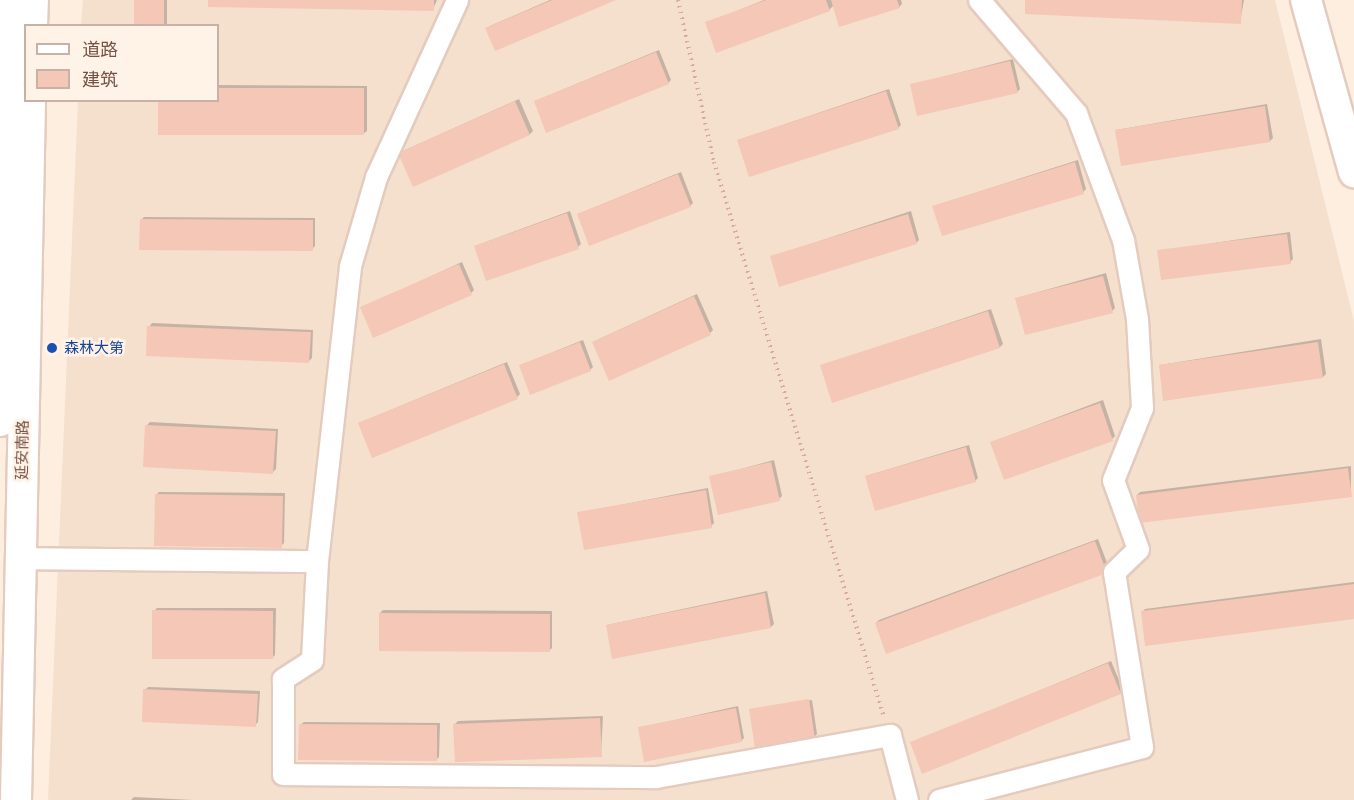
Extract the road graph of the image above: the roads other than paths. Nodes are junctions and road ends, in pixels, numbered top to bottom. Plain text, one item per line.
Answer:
1 (11, 0) edge
2 (33, 0) edge
3 (458, 0) edge
4 (979, 0) edge
5 (1306, 0) edge
6 (32, 24) edge
7 (30, 102) edge
8 (1354, 172) edge
9 (0, 421) edge
10 (20, 558) junction
11 (317, 561) junction
12 (16, 800) edge
13 (907, 800) edge
14 (939, 800) edge

1 - 9 main road, 延安南路
2 - 6 main road
3 - 11 street
4 - 14 street
5 - 8 main road
7 - 10 main road, 延安南路
10 - 11 street
10 - 12 main road, 延安南路
11 - 13 street

